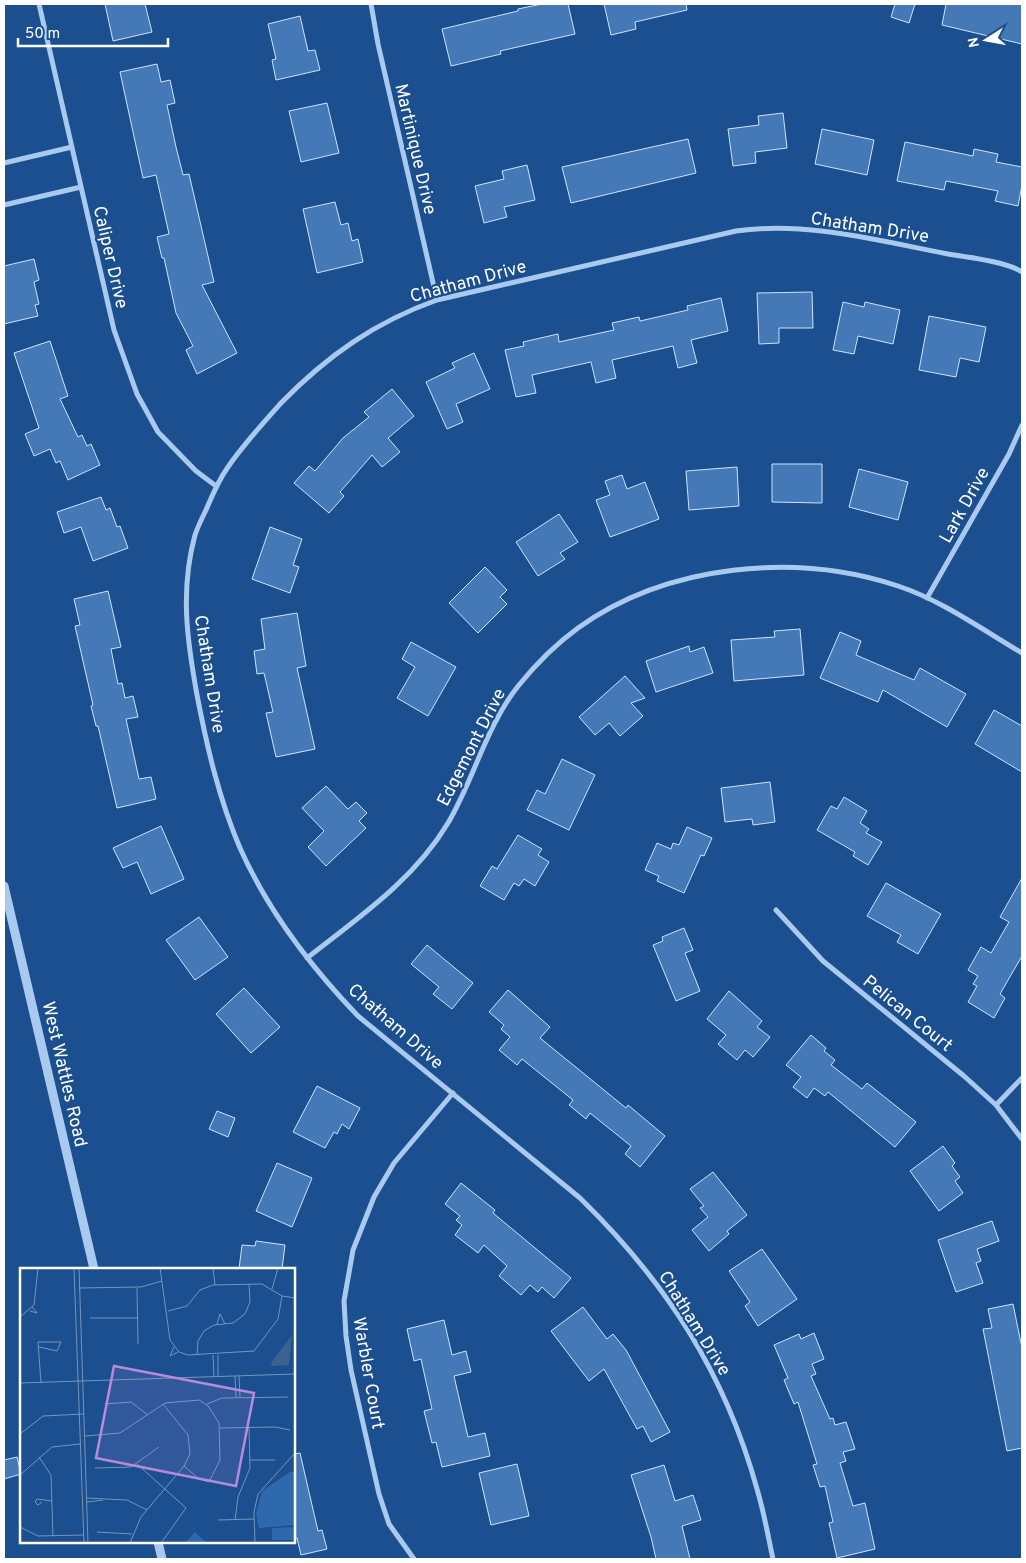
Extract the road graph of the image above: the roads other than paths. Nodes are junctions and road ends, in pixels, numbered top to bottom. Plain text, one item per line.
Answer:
1 (39, 4) edge
2 (372, 4) edge
3 (72, 147) junction
4 (4, 163) edge
5 (81, 187) junction
6 (4, 205) edge
7 (1022, 272) edge
8 (437, 300) junction
9 (1022, 425) edge
10 (216, 486) junction
11 (927, 598) junction
12 (1022, 653) edge
13 (4, 886) edge
14 (776, 910) dead end
15 (307, 958) junction
16 (1022, 1078) edge
17 (453, 1093) junction
18 (996, 1105) junction
19 (1022, 1139) edge
20 (94, 1268) edge
21 (158, 1543) edge
22 (162, 1559) edge
23 (414, 1559) edge
24 (773, 1559) edge

1 - 3 street, Caliper Drive
2 - 8 street, Martinique Drive
3 - 4 street
3 - 5 street, Caliper Drive
5 - 6 street
5 - 10 street, Caliper Drive
7 - 8 street, Chatham Drive
8 - 10 street, Chatham Drive
9 - 11 street, Lark Drive
10 - 15 street, Chatham Drive
11 - 12 street, Edgemont Drive
11 - 15 street, Edgemont Drive
13 - 20 street, West Wattles Road
14 - 18 street, Pelican Court
15 - 17 street, Chatham Drive
16 - 18 street
17 - 23 street, Warbler Court
17 - 24 street, Chatham Drive
18 - 19 street, Pelican Court
21 - 22 street

